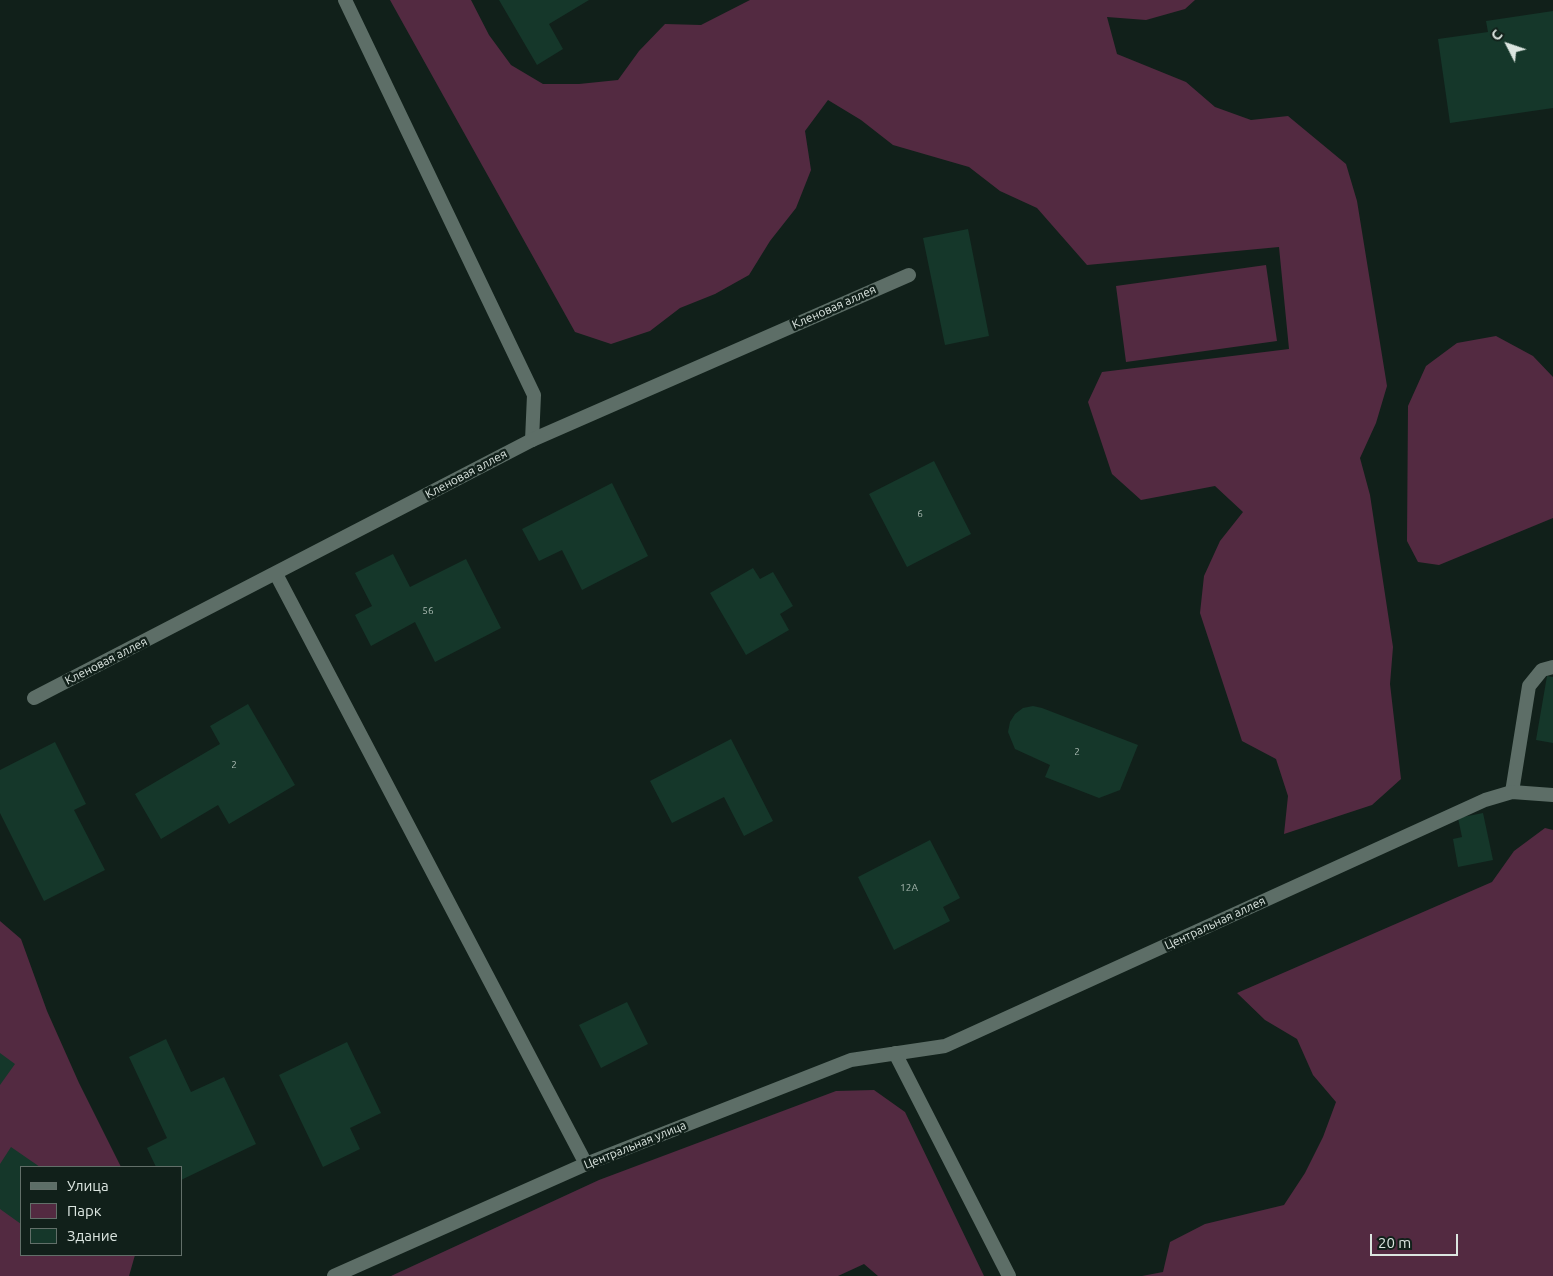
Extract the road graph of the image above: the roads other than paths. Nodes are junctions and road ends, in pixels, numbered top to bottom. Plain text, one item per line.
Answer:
1 (345, 0) edge
2 (909, 275) dead end
3 (532, 440) junction
4 (276, 574) junction
5 (1553, 668) edge
6 (34, 698) dead end
7 (1512, 792) junction
8 (1553, 795) edge
9 (945, 1046) joint
10 (895, 1053) junction
11 (586, 1164) junction
12 (334, 1276) edge
13 (1009, 1276) edge

1 - 3 street
2 - 3 street, Кленовая аллея
3 - 4 street, Кленовая аллея
4 - 6 street, Кленовая аллея
4 - 11 street
5 - 7 street
7 - 8 street
7 - 9 street, Центральная аллея
9 - 10 street, Центральная улица
10 - 11 street, Центральная улица
10 - 13 street
11 - 12 street, Центральная улица

